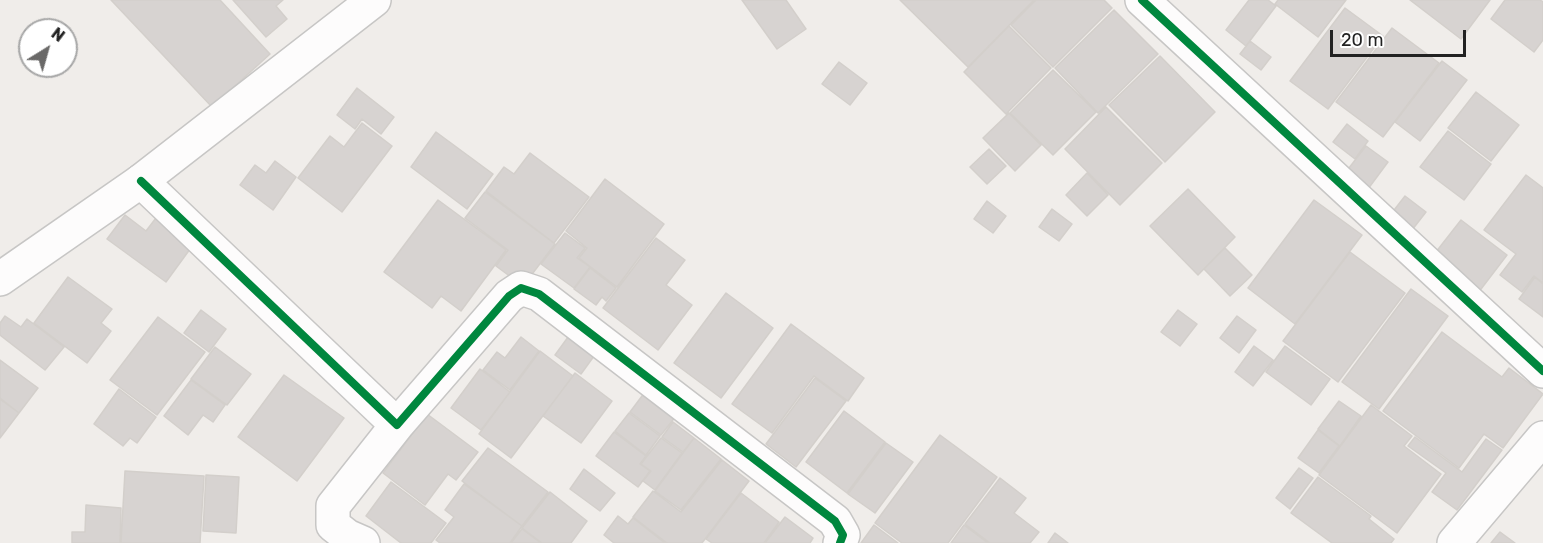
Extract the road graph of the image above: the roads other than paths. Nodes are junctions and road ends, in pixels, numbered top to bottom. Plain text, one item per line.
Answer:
1 (374, 0) edge
2 (1142, 0) edge
3 (141, 181) junction
4 (0, 279) edge
5 (1543, 371) edge
6 (397, 425) junction
7 (1543, 438) edge
8 (363, 543) edge
9 (840, 543) edge
10 (1454, 543) edge

1 - 3 street
2 - 5 street
3 - 4 street
3 - 6 street
6 - 8 street
6 - 9 street
7 - 10 street

